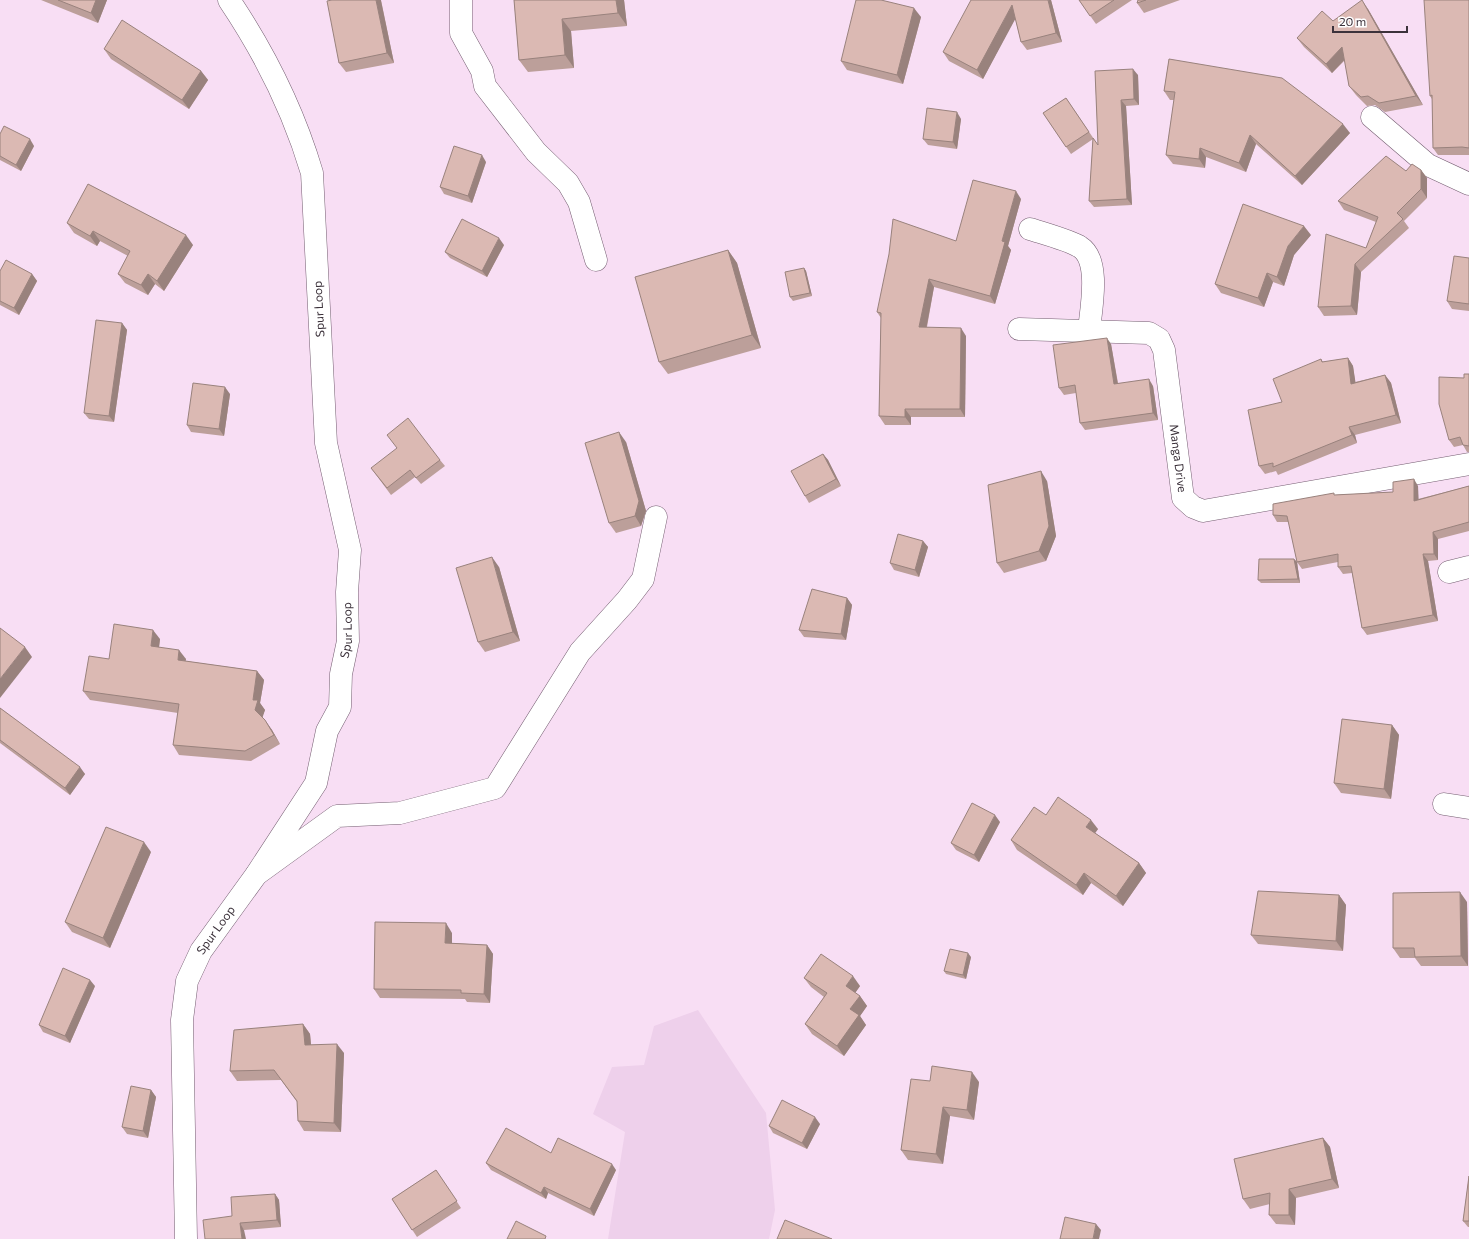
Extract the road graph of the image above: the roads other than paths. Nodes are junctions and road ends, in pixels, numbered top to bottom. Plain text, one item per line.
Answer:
1 (229, 0) edge
2 (461, 0) edge
3 (1372, 117) dead end
4 (1469, 184) edge
5 (1030, 229) dead end
6 (596, 260) dead end
7 (1019, 329) dead end
8 (1089, 330) junction
9 (1469, 464) edge
10 (656, 517) dead end
11 (1444, 804) dead end
12 (1469, 808) edge
13 (256, 875) junction
14 (186, 1239) edge

1 - 13 street, Spur Loop
2 - 6 street
3 - 4 street
5 - 8 street
7 - 8 street, Manga Drive
8 - 9 street, Manga Drive
10 - 13 street
11 - 12 street
13 - 14 street, Spur Loop

